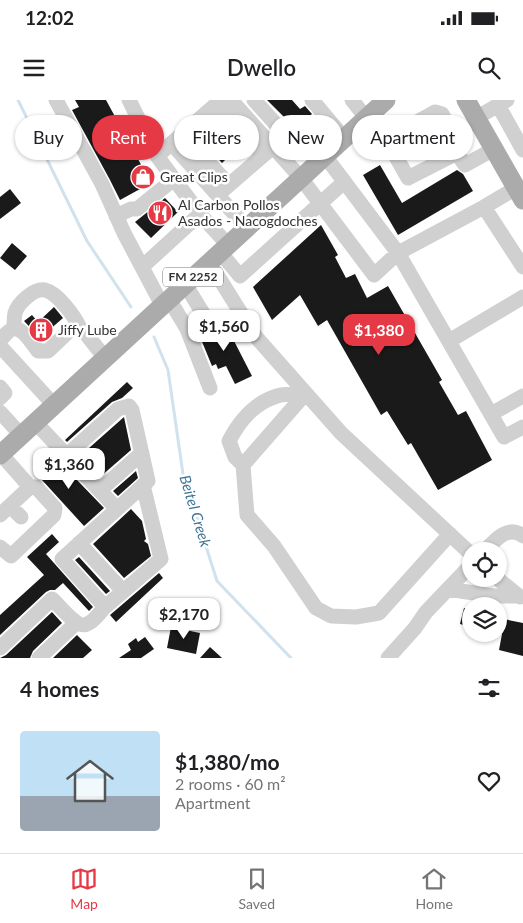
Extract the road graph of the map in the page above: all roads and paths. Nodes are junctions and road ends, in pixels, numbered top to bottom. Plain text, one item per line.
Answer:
1 (56, 100) edge
2 (129, 100) edge
3 (254, 100) edge
4 (261, 100) edge
5 (312, 100) edge
6 (352, 100) edge
7 (386, 100) edge
8 (466, 100) edge
9 (503, 103) edge
10 (222, 104) edge
11 (136, 115) edge
12 (275, 115) edge
13 (324, 115) edge
14 (364, 115) edge
15 (369, 115) edge
16 (430, 115) edge
17 (443, 115) edge
18 (269, 117) edge
19 (476, 118) junction
20 (352, 131) edge
21 (342, 136) edge
22 (344, 138) joint
23 (172, 144) junction
24 (164, 150) edge
25 (494, 150) junction
26 (523, 150) edge
27 (268, 151) junction
28 (160, 160) edge
29 (321, 160) edge
30 (323, 160) edge
31 (398, 160) edge
32 (443, 160) edge
33 (462, 160) edge
34 (301, 178) junction
35 (174, 179) junction
36 (344, 182) junction
37 (223, 190) junction
38 (519, 194) edge
39 (320, 202) junction
40 (484, 207) junction
41 (200, 214) junction
42 (116, 216) junction
43 (247, 228) junction
44 (219, 253) junction
45 (398, 253) junction
46 (142, 267) junction
47 (523, 268) edge
48 (185, 284) junction
49 (523, 297) edge
50 (166, 302) junction
51 (80, 328) junction
52 (14, 329) junction
53 (187, 329) junction
54 (449, 341) junction
55 (1, 348) edge
56 (105, 358) junction
57 (0, 387) edge
58 (210, 388) dead end
59 (305, 394) junction
60 (523, 396) edge
61 (0, 398) edge
62 (54, 405) junction
63 (0, 412) edge
64 (491, 414) junction
65 (523, 427) edge
66 (28, 429) junction
67 (142, 453) junction
68 (0, 454) edge
69 (67, 455) junction
70 (243, 464) junction
71 (143, 485) junction
72 (30, 487) junction
73 (100, 490) junction
74 (117, 508) junction
75 (5, 510) edge
76 (29, 524) junction
77 (450, 534) junction
78 (523, 536) edge
79 (494, 542) edge
80 (79, 543) junction
81 (462, 545) edge
82 (0, 547) edge
83 (462, 575) edge
84 (507, 586) edge
85 (448, 590) junction
86 (123, 592) junction
87 (520, 597) edge
88 (105, 607) junction
89 (76, 623) junction
90 (0, 648) edge
91 (39, 658) edge
92 (388, 658) edge

1 - 42 street
2 - 11 street
3 - 18 street
4 - 12 street
5 - 13 street
6 - 14 street
7 - 15 main road, FM 2252
8 - 19 main road
9 - 19 street
9 - 26 street
10 - 23 street
10 - 27 street
10 - 37 street
16 - 17 street
19 - 25 main road
20 - 22 main road, FM 2252
21 - 22 street
23 - 24 street
23 - 37 street
25 - 33 street
25 - 38 main road
27 - 34 street
27 - 37 street
28 - 35 street
29 - 34 main road, FM 2252
30 - 36 street
31 - 32 street
34 - 39 street
34 - 43 main road, FM 2252
35 - 41 street
35 - 42 street
36 - 39 street
36 - 45 street
37 - 43 street
38 - 40 street
39 - 44 street
39 - 45 street
40 - 45 street
40 - 47 street
41 - 44 street
41 - 46 street
42 - 46 street
43 - 44 main road, FM 2252
44 - 48 main road, FM 2252
44 - 59 street
45 - 54 street
46 - 50 street
48 - 50 main road, FM 2252
48 - 53 street
49 - 54 street
50 - 53 street
50 - 56 main road, FM 2252
51 - 52 street
51 - 52 street
51 - 56 street
52 - 55 street
53 - 58 street
54 - 64 street
55 - 62 street
56 - 62 main road, FM 2252
57 - 61 street
59 - 70 street
59 - 70 street
59 - 77 street
60 - 64 street
62 - 66 main road, FM 2252
63 - 66 street
64 - 65 street
66 - 68 main road, FM 2252
66 - 69 street
67 - 69 street
67 - 71 street
67 - 73 street
68 - 72 street
69 - 73 street
70 - 77 street
71 - 74 street
71 - 86 street
72 - 75 street
72 - 76 street
73 - 74 street
74 - 80 street
75 - 76 street
76 - 82 street
77 - 81 street
78 - 79 street
80 - 86 street
80 - 88 street
83 - 85 street
84 - 87 street
85 - 87 street
85 - 92 street
86 - 88 street
88 - 89 street
89 - 90 street
89 - 91 street

